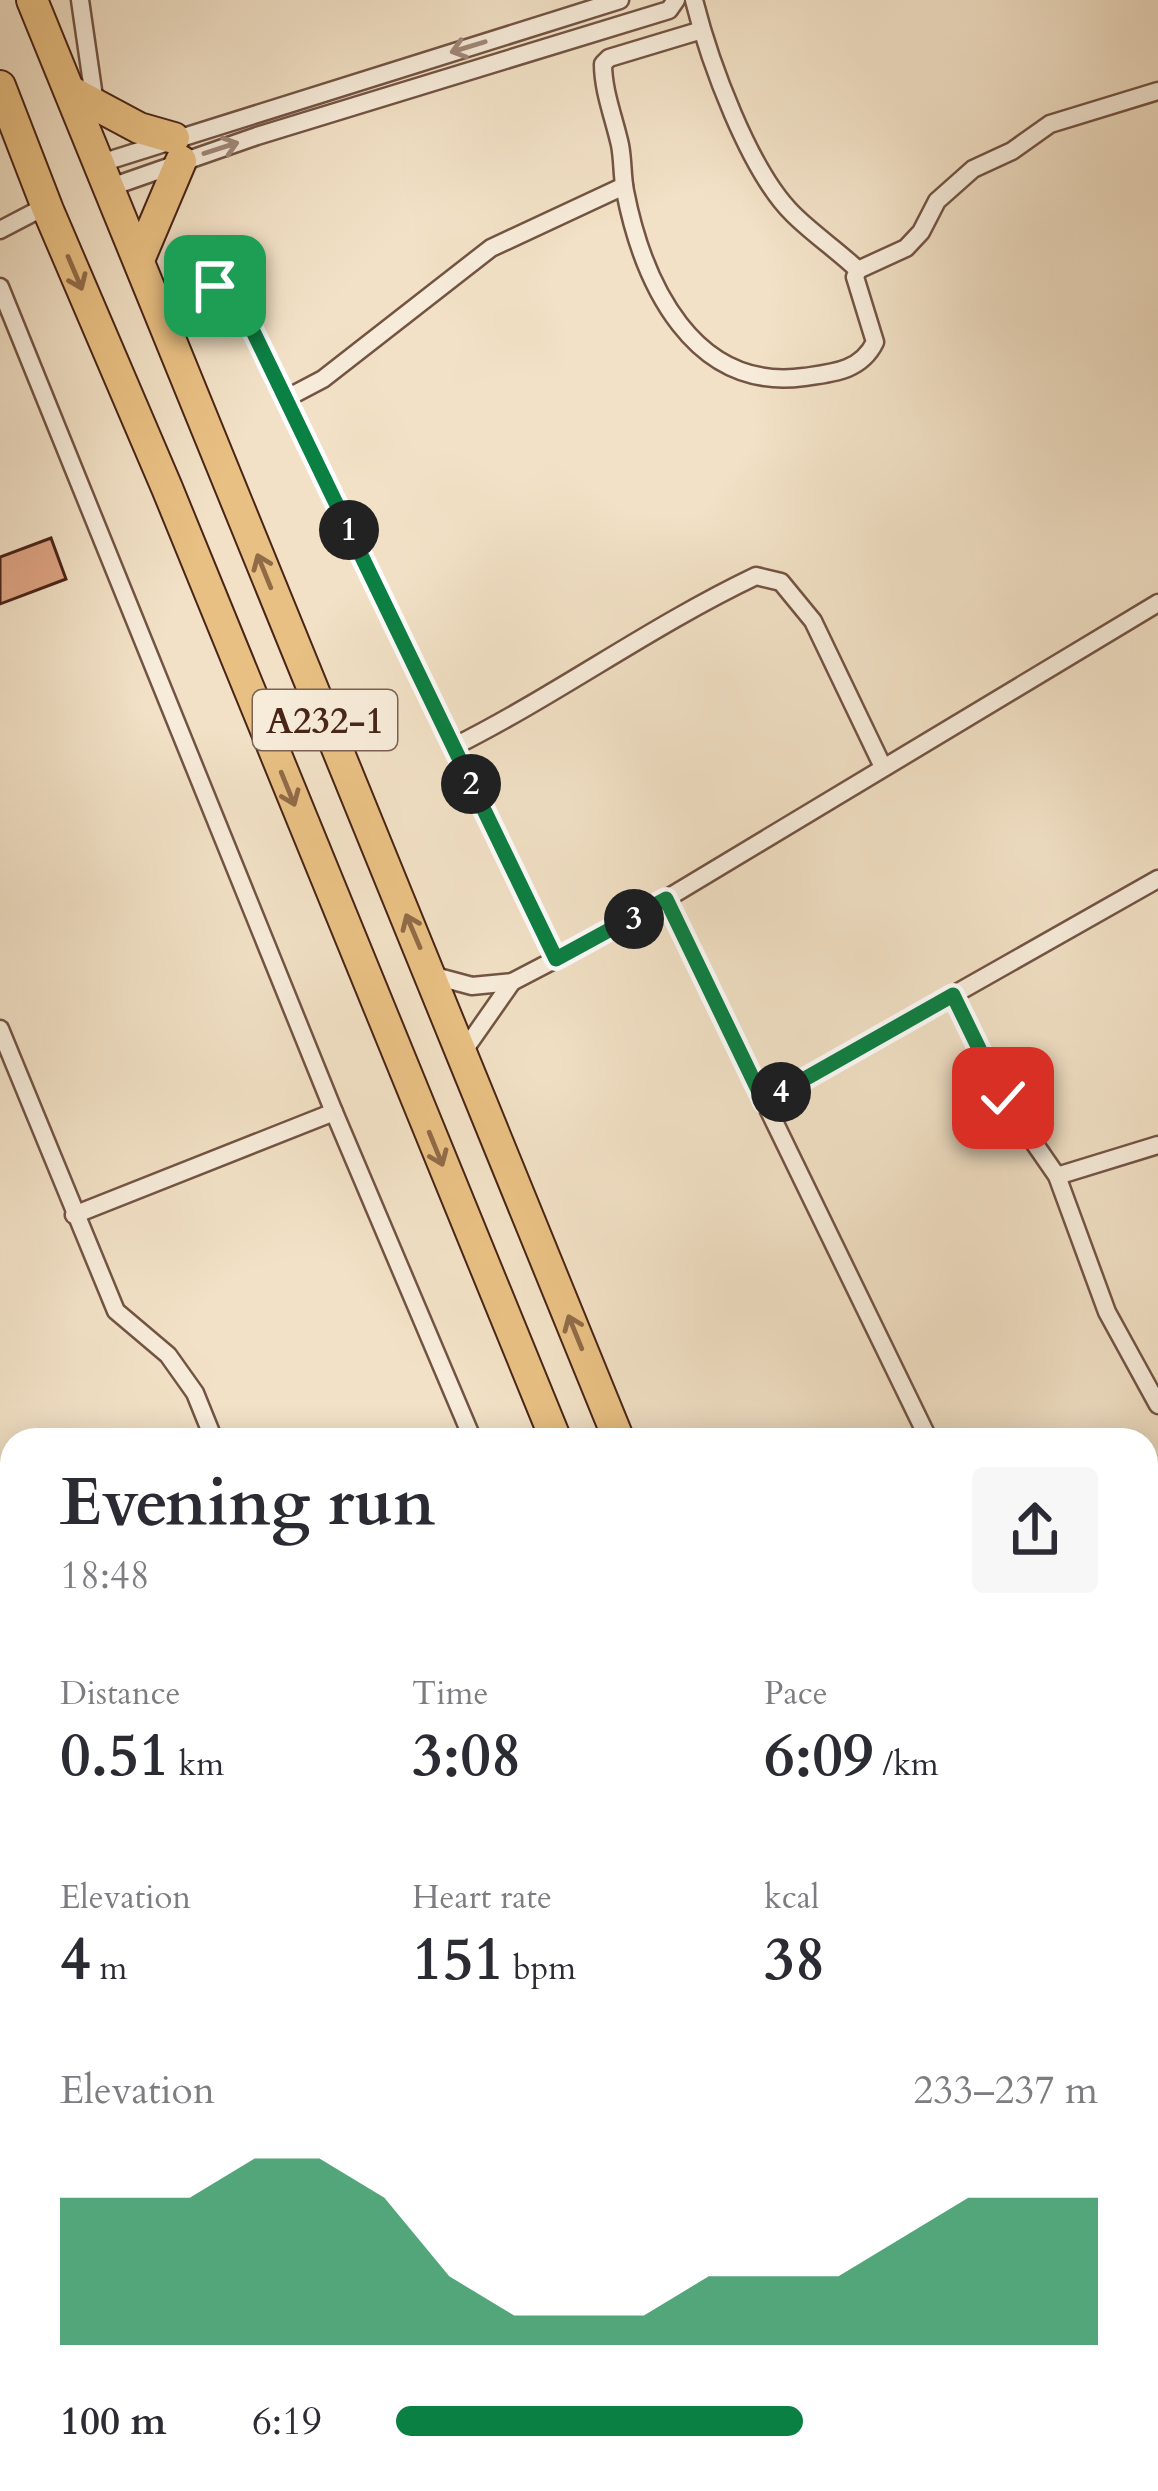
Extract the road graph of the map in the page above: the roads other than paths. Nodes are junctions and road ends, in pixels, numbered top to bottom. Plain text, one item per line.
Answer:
1 (32, 0) edge
2 (80, 0) edge
3 (620, 0) edge
4 (676, 0) edge
5 (694, 0) edge
6 (702, 31) junction
7 (0, 86) edge
8 (1158, 91) edge
9 (83, 98) junction
10 (178, 149) junction
11 (106, 175) junction
12 (624, 186) junction
13 (46, 206) junction
14 (0, 230) edge
15 (139, 260) junction
16 (857, 270) junction
17 (0, 287) edge
18 (153, 296) junction
19 (285, 399) junction
20 (1158, 603) edge
21 (453, 747) junction
22 (883, 767) junction
23 (1158, 879) edge
24 (666, 899) junction
25 (556, 959) junction
26 (431, 975) junction
27 (512, 982) junction
28 (953, 995) junction
29 (0, 1029) edge
30 (463, 1052) junction
31 (764, 1102) junction
32 (334, 1112) junction
33 (1158, 1145) edge
34 (1057, 1176) junction
35 (74, 1215) junction
36 (1158, 1405) edge
37 (209, 1428) edge
38 (468, 1428) edge
39 (551, 1428) edge
40 (614, 1428) edge
41 (923, 1428) edge

1 - 9 highway, A232-1
2 - 9 street
3 -> 10 street
10 -> 4 street
5 - 6 street
6 - 12 street
6 - 16 street
7 - 13 highway, A232-1
8 - 16 street
9 - 10 highway
9 - 11 highway, A232-1
10 - 11 street
10 - 15 highway
11 - 15 highway, A232-1
12 - 16 street
12 - 19 street
13 - 14 street
13 -> 39 highway, A232-1
15 - 18 highway, A232-1
17 - 32 street
18 - 19 street
26 -> 18 highway, A232-1
19 - 21 street
20 - 22 street
21 - 22 street
21 - 25 street
22 - 24 street
23 - 28 street
24 - 25 street
24 - 31 street
25 - 27 street
26 - 27 street
26 - 30 highway, A232-1
27 - 30 street
28 - 31 street
28 - 34 street
29 - 35 street
40 -> 30 highway, A232-1
31 - 41 street
32 - 35 street
32 - 38 street
33 - 34 street
34 - 36 street
35 - 37 street

